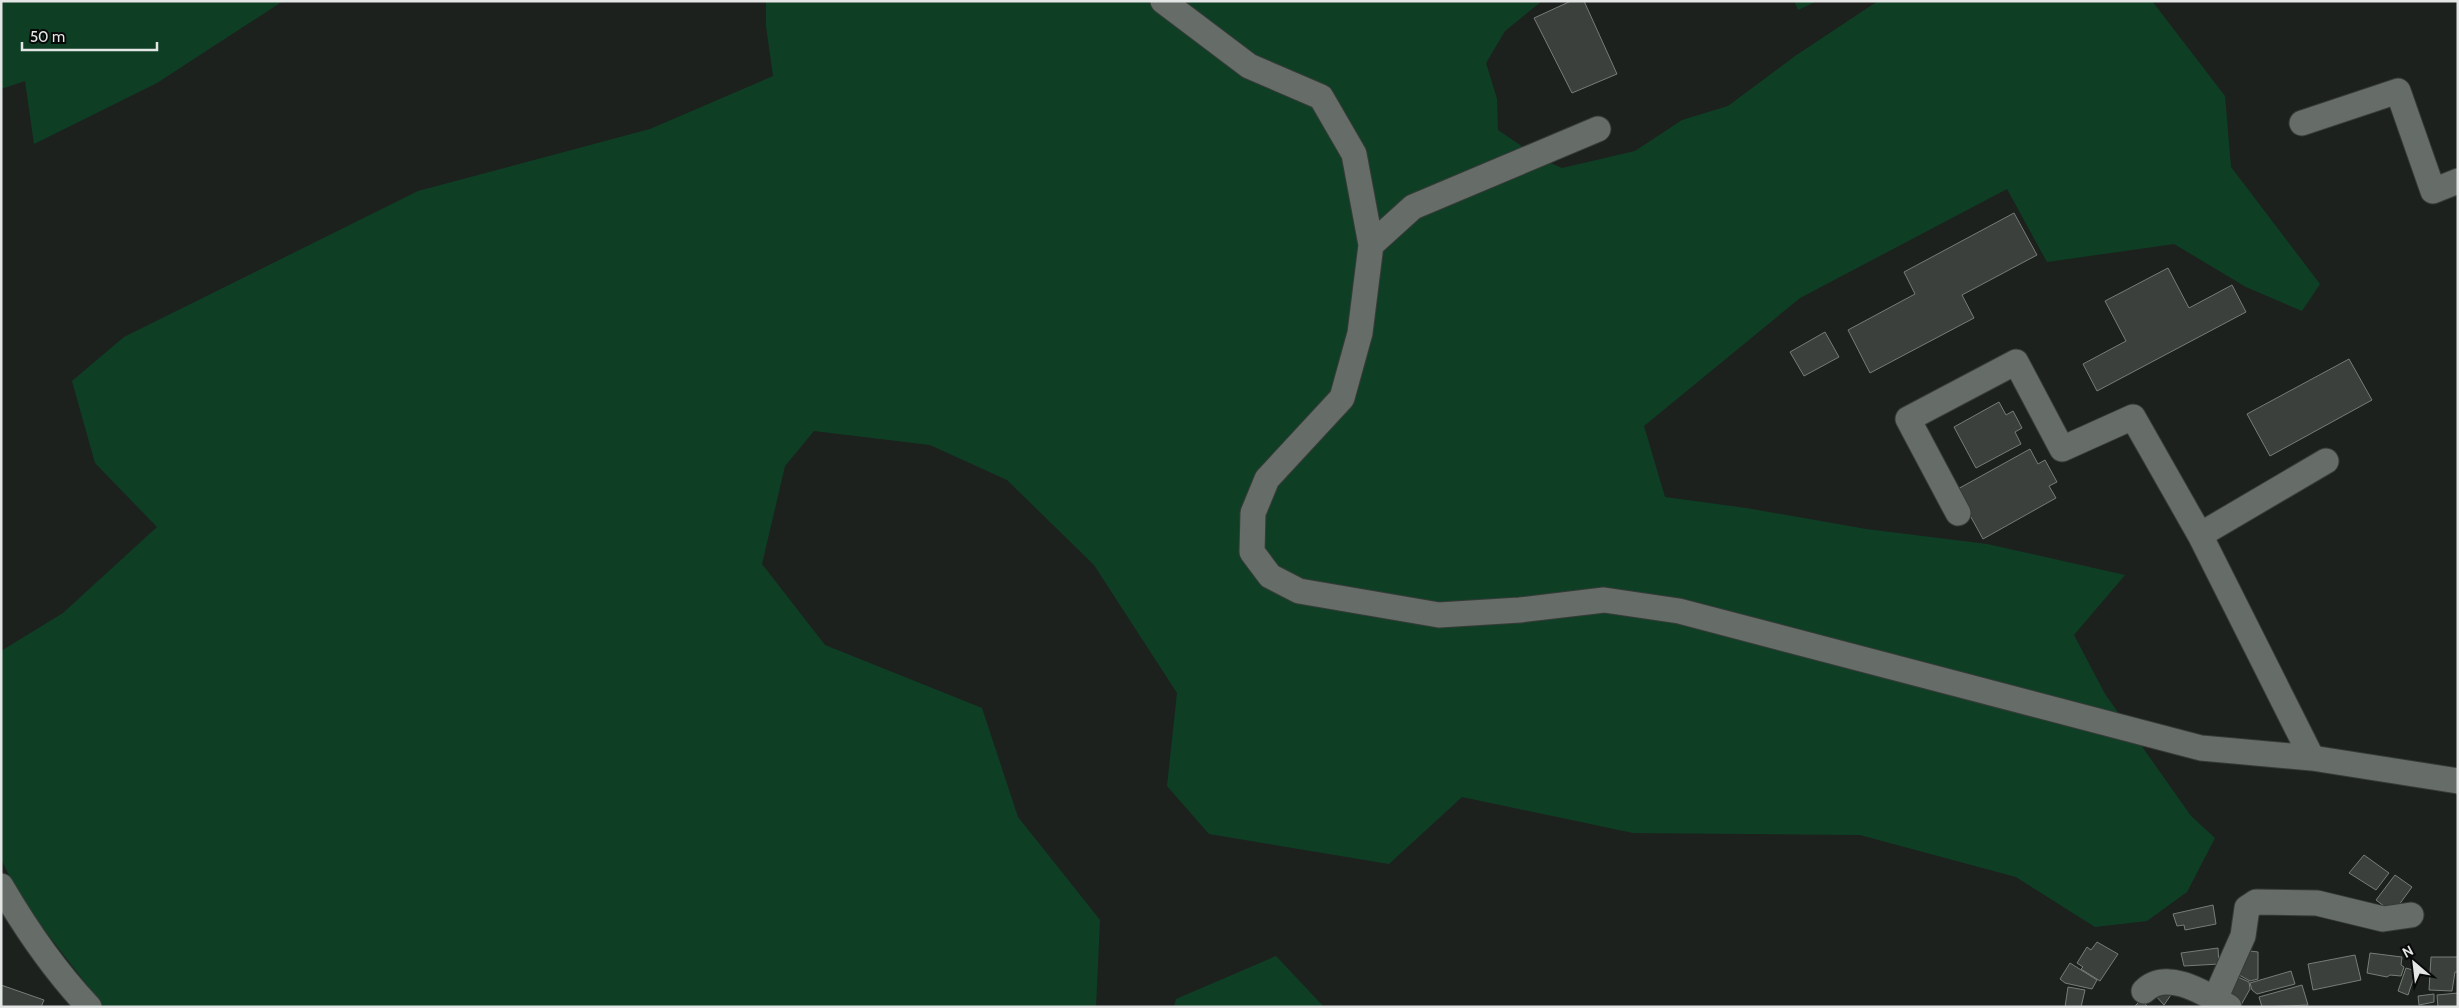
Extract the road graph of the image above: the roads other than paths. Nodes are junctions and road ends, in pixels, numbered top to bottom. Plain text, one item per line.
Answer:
1 (1163, 1) edge
2 (2302, 124) dead end
3 (1598, 129) dead end
4 (2458, 181) edge
5 (1371, 245) junction
6 (2326, 461) dead end
7 (1958, 513) dead end
8 (2200, 535) junction
9 (2312, 758) junction
10 (2458, 781) edge
11 (1, 886) edge
12 (2410, 915) dead end
13 (2144, 991) dead end
14 (2222, 1003) edge
15 (84, 1005) edge

1 - 5 street
2 - 4 street
3 - 5 street
5 - 9 street
6 - 8 street
7 - 8 street
8 - 9 street
9 - 10 street
11 - 15 street
12 - 14 street
13 - 14 street

